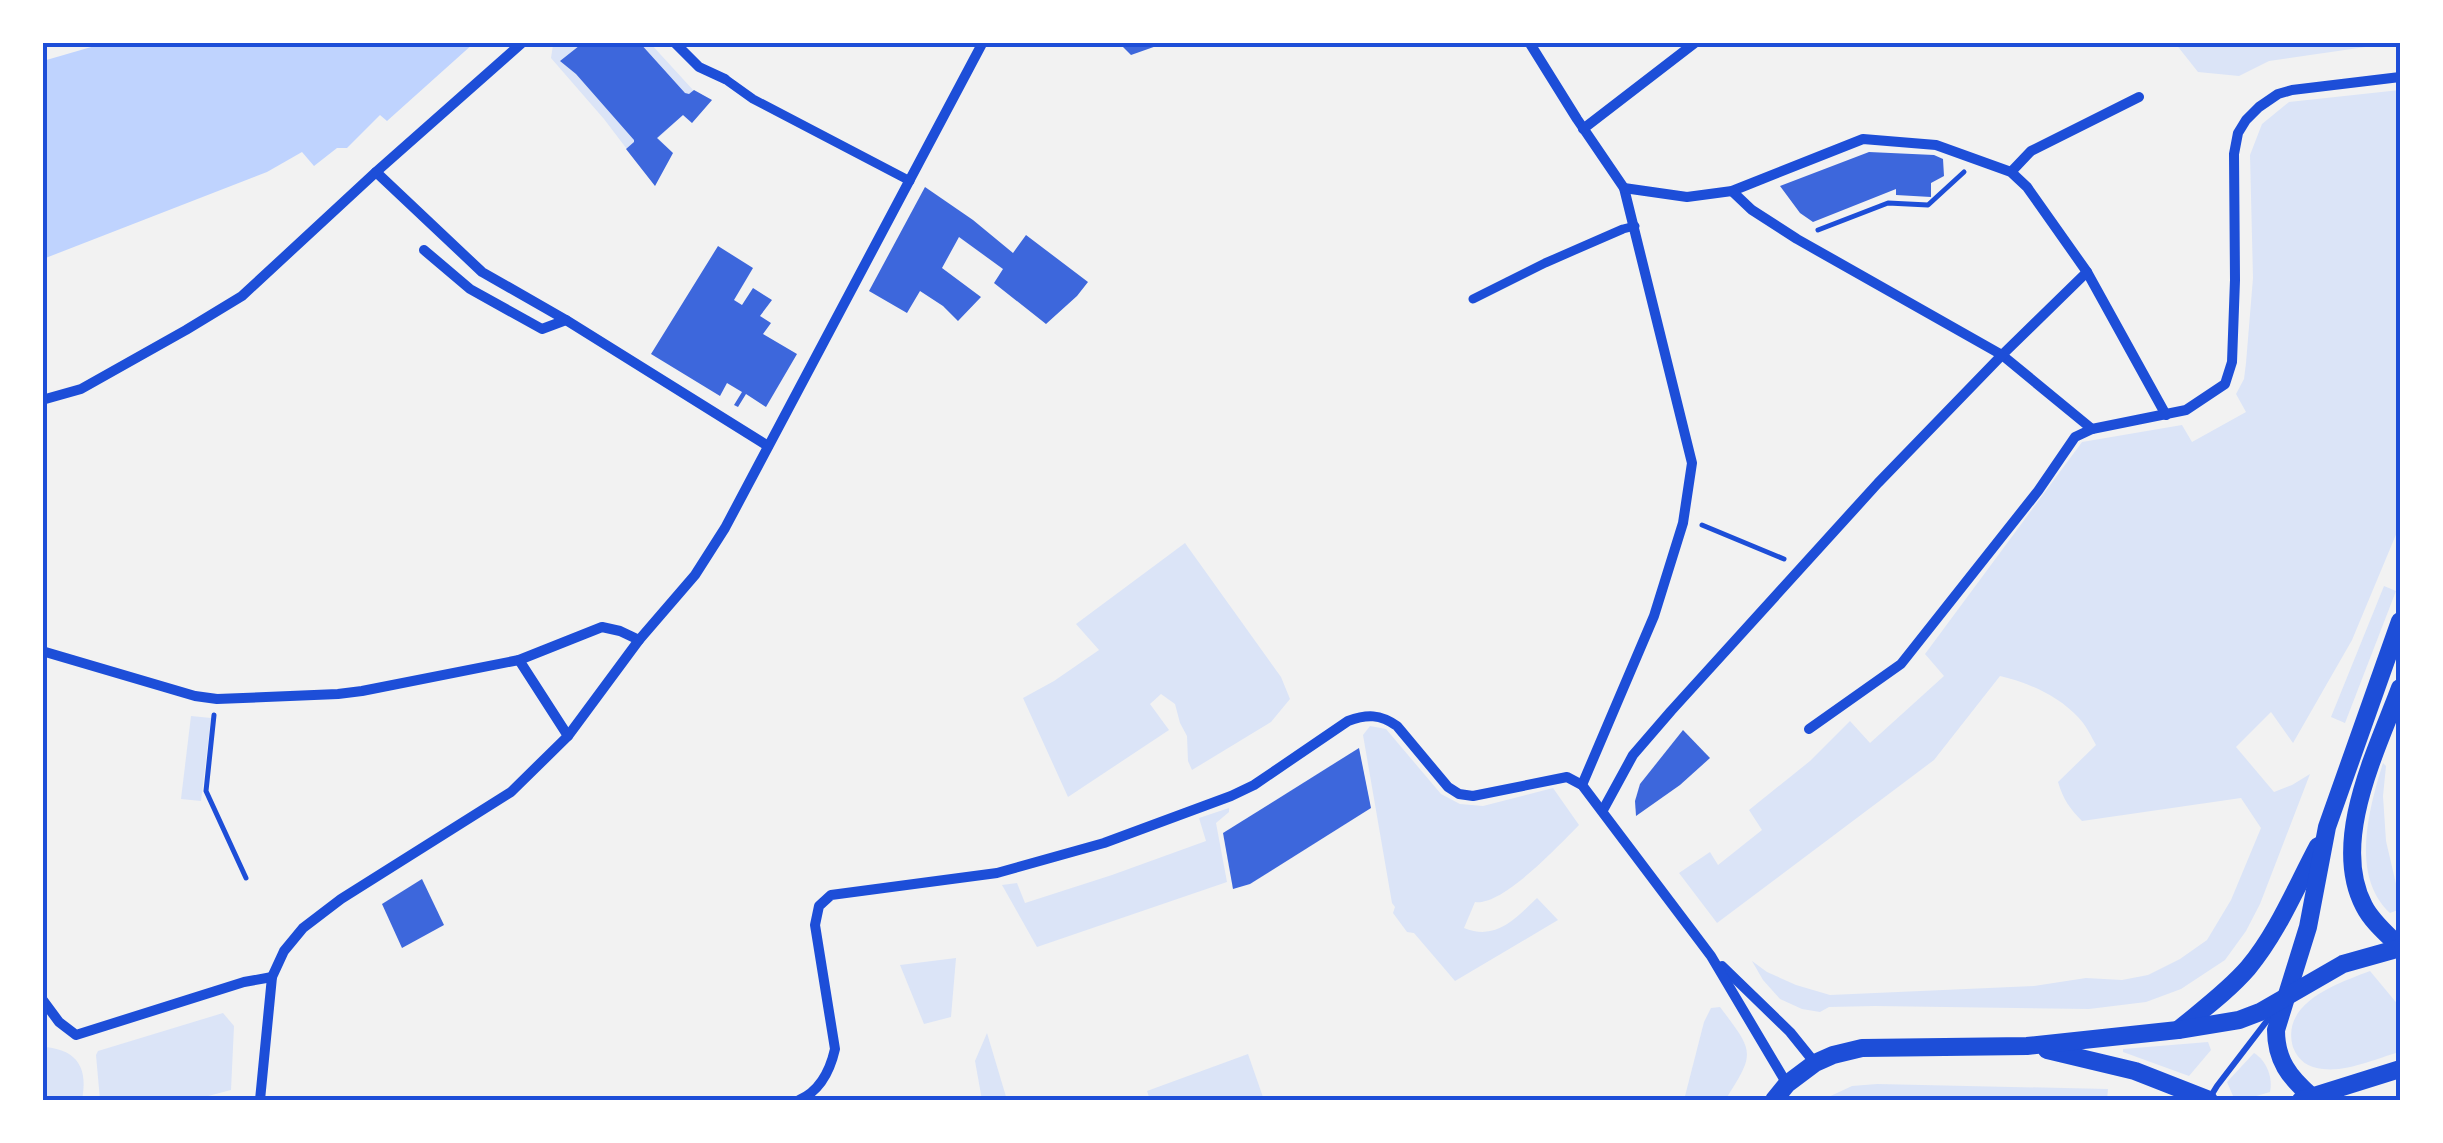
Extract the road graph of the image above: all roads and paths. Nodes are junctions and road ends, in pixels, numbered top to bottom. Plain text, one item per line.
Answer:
1 (522, 42) edge
2 (674, 42) edge
3 (983, 42) edge
4 (1529, 42) edge
5 (1696, 42) edge
6 (2400, 77) edge
7 (725, 80) joint
8 (2139, 96) dead end
9 (1583, 129) junction
10 (1978, 158) junction
11 (376, 172) junction
12 (2011, 172) junction
13 (910, 181) junction
14 (1624, 188) junction
15 (1732, 191) junction
16 (1635, 226) junction
17 (1797, 238) junction
18 (424, 250) dead end
19 (2088, 272) junction
20 (1472, 298) dead end
21 (566, 320) junction
22 (2002, 356) junction
23 (42, 400) edge
24 (2166, 416) junction
25 (2092, 429) junction
26 (768, 446) junction
27 (1698, 523) dead end
28 (1791, 562) dead end
29 (2400, 620) edge
30 (639, 640) junction
31 (42, 651) edge
32 (518, 660) junction
33 (2400, 688) edge
34 (216, 709) dead end
35 (1809, 728) dead end
36 (568, 736) junction
37 (1582, 785) junction
38 (1603, 810) junction
39 (2327, 828) junction
40 (246, 878) dead end
41 (2400, 947) edge
42 (1711, 956) junction
43 (272, 978) junction
44 (2287, 996) junction
45 (42, 999) edge
46 (2178, 1030) junction
47 (2027, 1046) junction
48 (1815, 1063) junction
49 (2400, 1069) edge
50 (1787, 1084) junction
51 (2305, 1098) edge
52 (260, 1100) edge
53 (798, 1100) edge
54 (1774, 1100) edge
55 (2209, 1100) edge

1 - 11 street
2 - 7 street
3 - 13 street
4 - 9 street
5 - 9 street
6 - 24 street
7 - 13 street
8 - 12 street
9 - 14 street
10 - 12 street
10 - 15 street
10 - 17 path
11 - 21 street
11 - 23 street
12 - 19 street
13 - 26 street
14 - 15 street
14 - 16 street
15 - 17 street
16 - 20 street
16 - 37 street
17 - 22 street
18 - 21 street
19 - 22 street
19 - 24 street
21 - 26 street
22 - 25 street
22 - 38 street
24 - 25 street
25 - 35 street
26 - 30 street
27 - 28 path
29 - 39 main road
30 - 32 street
30 - 36 street
31 - 32 street
32 - 36 street
33 - 41 main road
34 - 40 path
36 - 43 street
37 - 38 street
37 - 53 street
38 - 42 street
39 - 44 main road
39 - 46 main road
41 - 44 main road
42 - 48 street
42 - 50 street
43 - 45 street
43 - 52 street
44 - 46 main road
44 - 51 main road
44 - 55 lane
46 - 47 main road
47 - 48 main road
47 - 55 main road
48 - 50 main road
49 - 51 main road
50 - 54 main road

